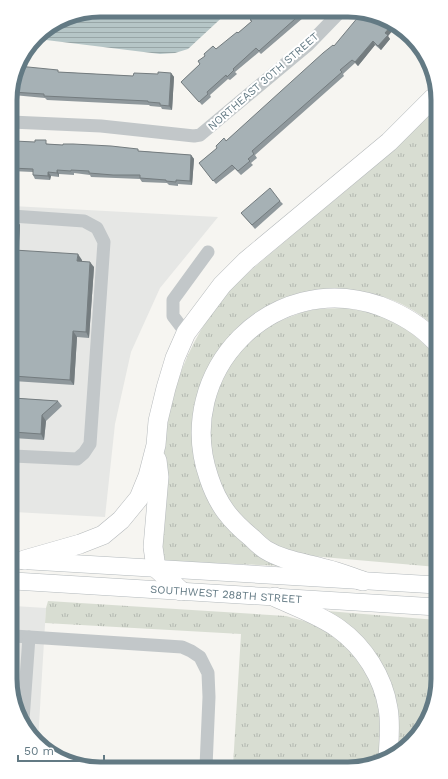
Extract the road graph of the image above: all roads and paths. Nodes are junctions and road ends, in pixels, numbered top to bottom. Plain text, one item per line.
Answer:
1 (335, 17) edge
2 (431, 100) edge
3 (17, 122) edge
4 (17, 216) edge
5 (208, 252) dead end
6 (186, 333) junction
7 (431, 337) edge
8 (156, 445) junction
9 (17, 456) edge
10 (19, 560) edge
11 (156, 568) junction
12 (17, 581) edge
13 (363, 581) junction
14 (431, 585) edge
15 (180, 591) junction
16 (275, 597) junction
17 (431, 607) edge
18 (17, 636) edge
19 (29, 637) junction
20 (20, 674) edge
21 (23, 712) edge
22 (388, 751) edge
23 (206, 762) edge

1 - 3 street, NORTHEAST 30TH STREET
2 - 6 highway
4 - 9 street
5 - 6 street
6 - 8 highway
7 - 13 highway
8 - 10 highway
8 - 11 highway
10 - 11 main road, SOUTHWEST 288TH STREET
11 - 13 main road, SOUTHWEST 288TH STREET
11 - 15 highway
12 - 15 main road, SOUTHWEST 288TH STREET
13 - 14 main road, SOUTHWEST 288TH STREET
15 - 16 main road, SOUTHWEST 288TH STREET
16 - 17 main road, SOUTHWEST 288TH STREET
16 - 22 highway
18 - 19 street
19 - 20 street
19 - 23 street
20 - 21 street

